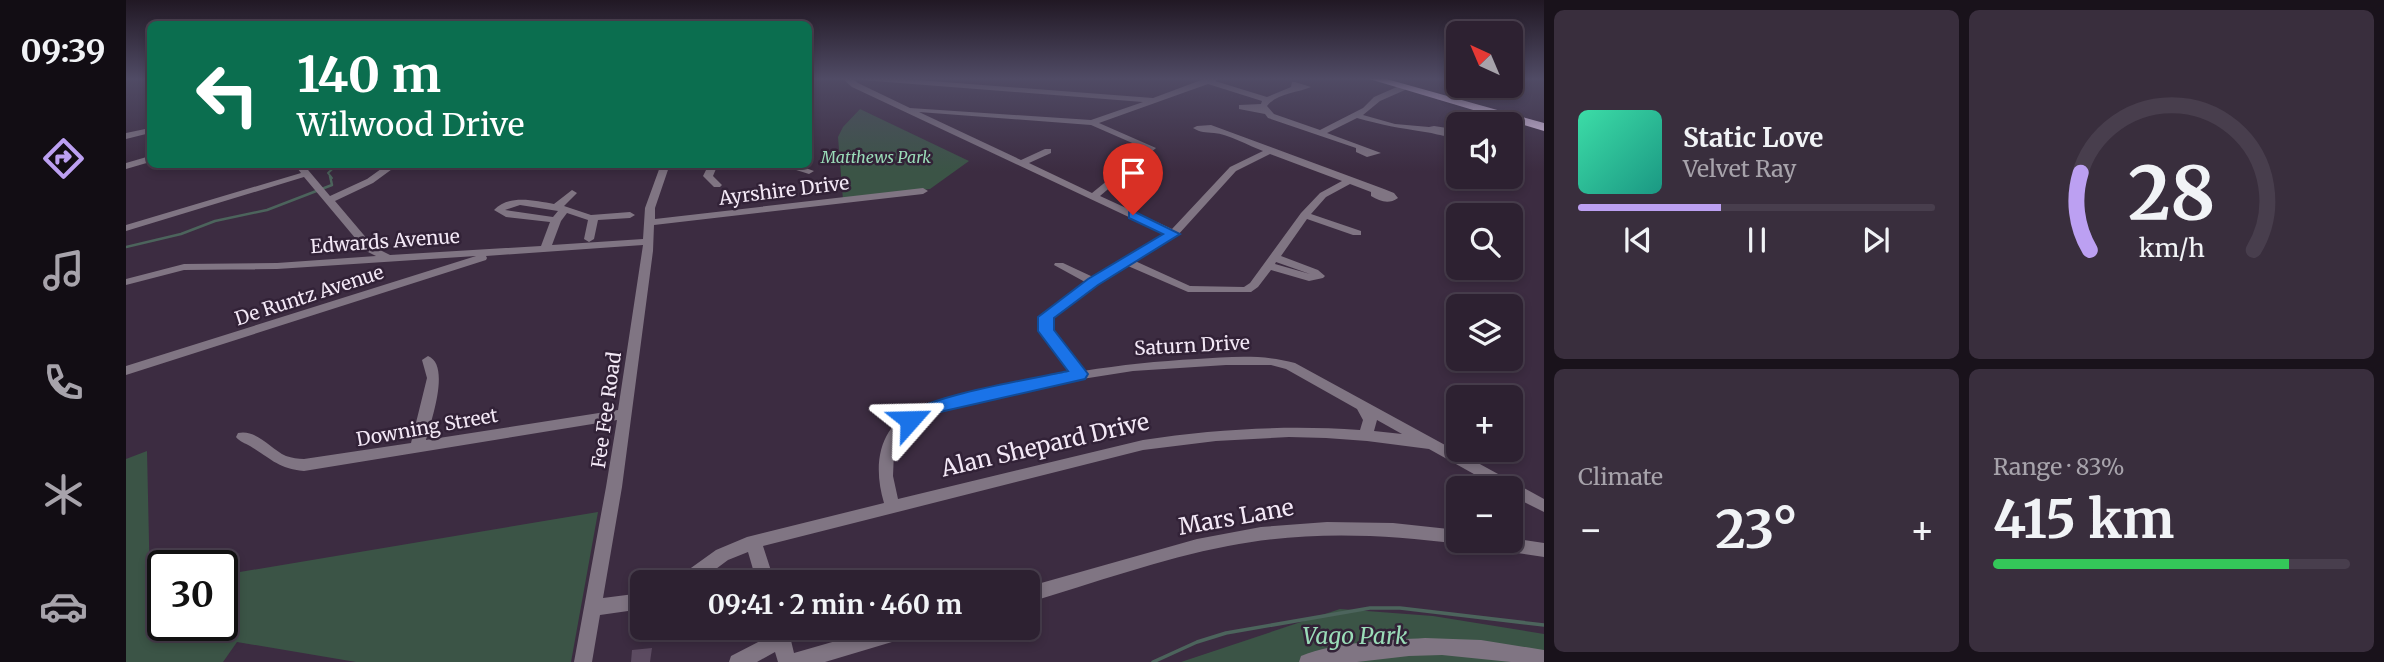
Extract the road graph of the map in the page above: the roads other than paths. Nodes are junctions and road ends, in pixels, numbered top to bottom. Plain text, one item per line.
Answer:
1 (906, 109) edge
2 (916, 109) edge
3 (1124, 109) edge
4 (1271, 109) edge
5 (1367, 109) edge
6 (1480, 109) edge
7 (1485, 109) edge
8 (945, 111) junction
9 (1356, 115) junction
10 (925, 118) junction
11 (1092, 123) junction
12 (1544, 126) edge
13 (1215, 130) dead end
14 (1431, 130) dead end
15 (147, 132) edge
16 (1320, 133) junction
17 (126, 136) edge
18 (1361, 147) dead end
19 (1048, 150) dead end
20 (1271, 150) junction
21 (147, 160) edge
22 (1021, 163) junction
23 (126, 166) edge
24 (301, 168) edge
25 (389, 168) edge
26 (664, 168) edge
27 (712, 168) edge
28 (797, 168) edge
29 (809, 171) dead end
30 (306, 174) junction
31 (1351, 180) junction
32 (717, 185) dead end
33 (923, 191) dead end
34 (1377, 191) dead end
35 (572, 193) dead end
36 (323, 194) junction
37 (1093, 197) junction
38 (561, 208) junction
39 (630, 215) dead end
40 (1305, 215) junction
41 (592, 218) junction
42 (556, 220) junction
43 (649, 223) junction
44 (126, 228) edge
45 (1357, 233) dead end
46 (1173, 234) junction
47 (589, 239) dead end
48 (648, 242) junction
49 (545, 249) junction
50 (503, 251) junction
51 (394, 258) junction
52 (1128, 262) junction
53 (1059, 265) dead end
54 (126, 282) edge
55 (1093, 282) junction
56 (428, 360) dead end
57 (126, 371) edge
58 (1079, 374) junction
59 (1362, 405) junction
60 (625, 414) junction
61 (1365, 436) junction
62 (243, 437) dead end
63 (1435, 445) junction
64 (417, 448) junction
65 (1544, 506) edge
66 (893, 507) junction
67 (1446, 536) edge
68 (753, 542) junction
69 (1523, 547) edge
70 (1544, 550) edge
71 (701, 570) edge
72 (761, 570) edge
73 (1040, 591) edge
74 (630, 603) edge
75 (592, 608) junction
76 (772, 640) edge
77 (782, 640) edge
78 (870, 640) edge
79 (1544, 659) edge
80 (583, 662) edge
81 (738, 662) edge
82 (788, 662) edge
83 (794, 662) edge
84 (1308, 662) edge

1 - 10 street
2 - 8 street
3 - 11 street
4 - 16 street
5 - 9 street
6 - 12 highway
7 - 12 highway
8 - 10 street
8 - 11 street
9 - 14 street
9 - 16 street
10 - 22 street
11 - 37 street
13 - 20 street
15 - 17 street
16 - 18 street
19 - 22 street
20 - 31 street
20 - 46 street
21 - 23 street
22 - 37 street
24 - 30 street
25 - 36 street
26 - 43 street, Fee Fee Road
27 - 32 street
28 - 29 street
30 - 36 street
30 - 44 street
31 - 34 street
31 - 40 street
33 - 43 street, Ayrshire Drive
35 - 38 street
36 - 51 street
37 - 46 street
38 - 41 street
38 - 42 street
38 - 42 street
39 - 41 street
40 - 45 street
40 - 52 street
41 - 47 street
42 - 49 street
43 - 48 street, Fee Fee Road
46 - 52 street
48 - 49 street, Edwards Avenue
48 - 60 street, Fee Fee Road
49 - 50 street, Edwards Avenue
50 - 51 street, Edwards Avenue
50 - 57 street, De Runtz Avenue
51 - 54 street, Edwards Avenue
52 - 55 street
53 - 55 street
55 - 58 street
56 - 64 street
58 - 59 street, Saturn Drive
58 - 66 street, Saturn Drive
59 - 61 street
59 - 63 street, Saturn Drive
60 - 64 street, Downing Street
60 - 75 street, Fee Fee Road
61 - 63 street, Alan Shepard Drive
61 - 66 street, Alan Shepard Drive
62 - 64 street, Downing Street
63 - 65 street, Saturn Drive
66 - 68 street, Alan Shepard Drive
67 - 73 street, Mars Lane
68 - 71 street, Alan Shepard Drive
68 - 72 street
69 - 70 street
74 - 75 street
75 - 80 street, Fee Fee Road
76 - 81 street
77 - 82 street
78 - 83 street
79 - 84 street

